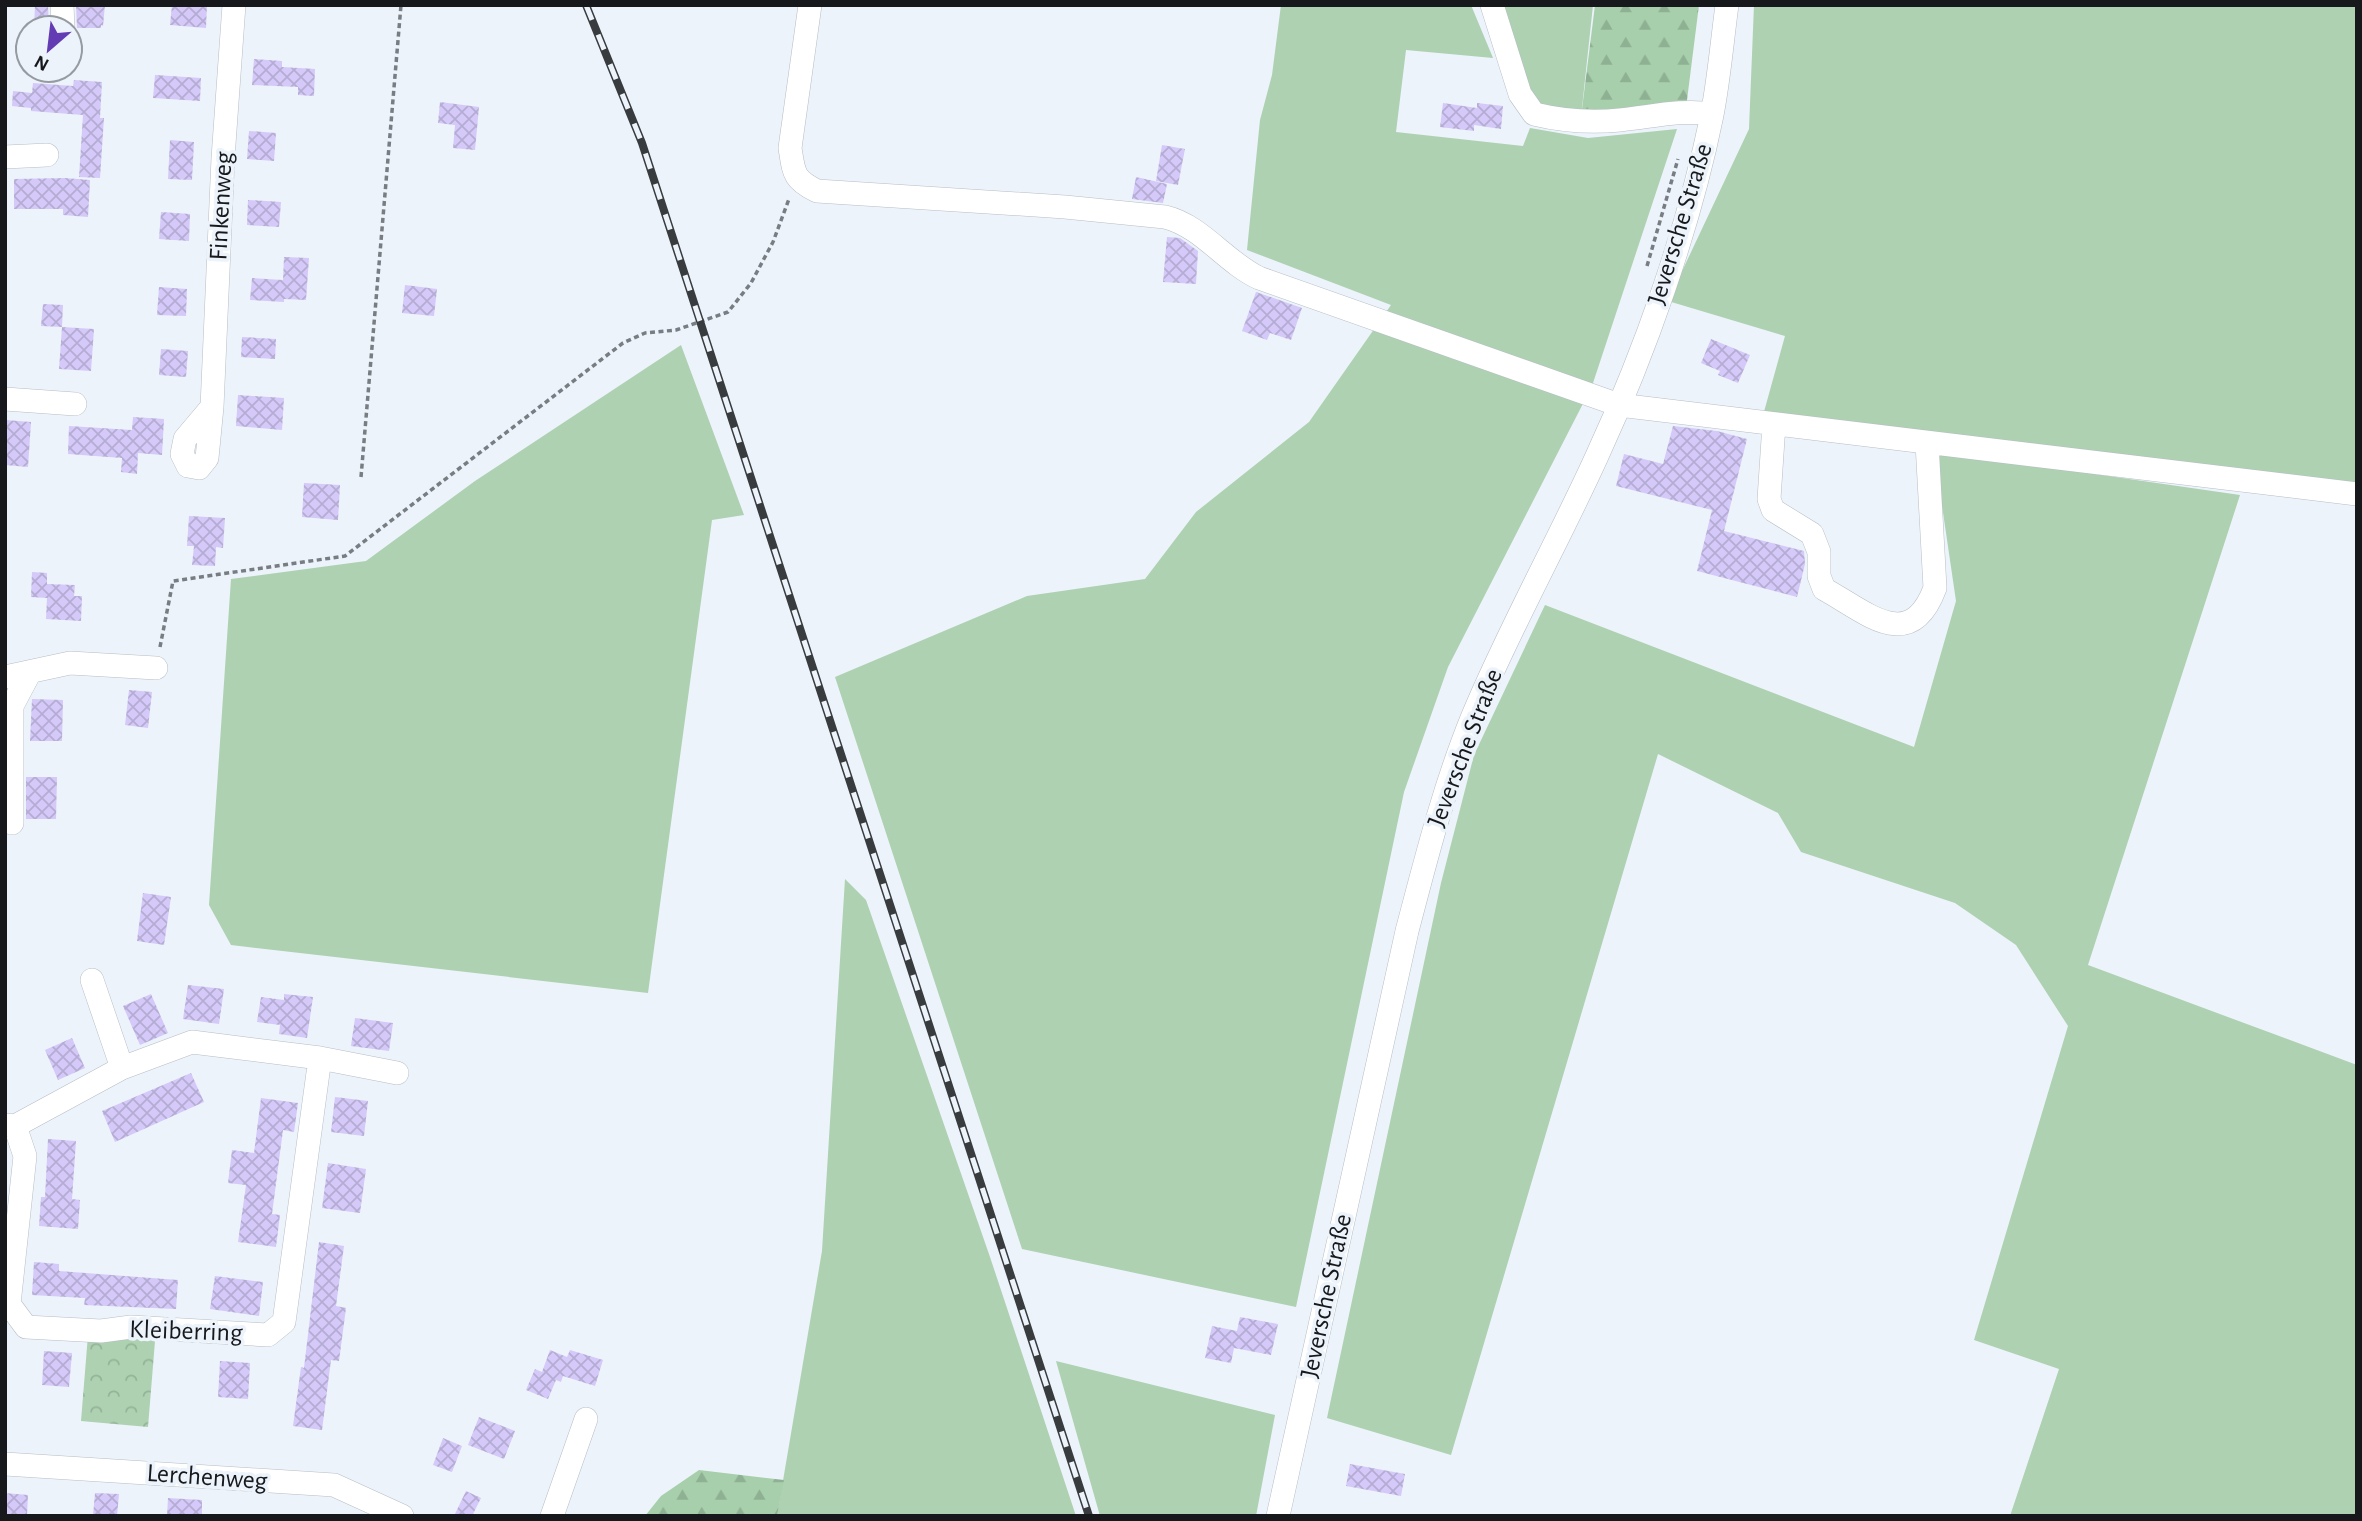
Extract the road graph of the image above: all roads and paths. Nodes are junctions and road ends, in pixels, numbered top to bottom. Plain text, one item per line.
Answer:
1 (234, 5) edge
2 (401, 5) edge
3 (810, 5) edge
4 (1492, 5) edge
5 (1727, 5) edge
6 (1712, 114) junction
7 (47, 155) dead end
8 (5, 157) edge
9 (798, 177) junction
10 (5, 399) edge
11 (75, 404) dead end
12 (1619, 405) junction
13 (212, 407) dead end
14 (1774, 424) junction
15 (1927, 443) junction
16 (361, 477) dead end
17 (2357, 494) edge
18 (156, 668) joint
19 (30, 672) junction
20 (5, 677) edge
21 (12, 823) dead end
22 (92, 980) dead end
23 (320, 1058) junction
24 (122, 1068) junction
25 (397, 1073) dead end
26 (10, 1126) edge
27 (586, 1419) dead end
28 (5, 1464) edge
29 (402, 1516) edge
30 (552, 1516) edge
31 (1278, 1516) edge

1 - 13 street, Finkenweg
2 - 16 path
3 - 9 street
4 - 6 street
5 - 6 street, Jeversche Straße
6 - 12 street, Jeversche Straße
7 - 8 street
9 - 12 street
9 - 18 path
10 - 11 street
12 - 14 street
12 - 31 street, Jeversche Straße
14 - 15 street
14 - 15 street
15 - 17 street
18 - 19 street
19 - 20 street
19 - 21 street
22 - 24 street
23 - 24 street, Kleiberring
23 - 25 street, Kleiberring
23 - 26 street, Kleiberring
24 - 26 street, Kleiberring
27 - 30 street
28 - 29 street, Lerchenweg

